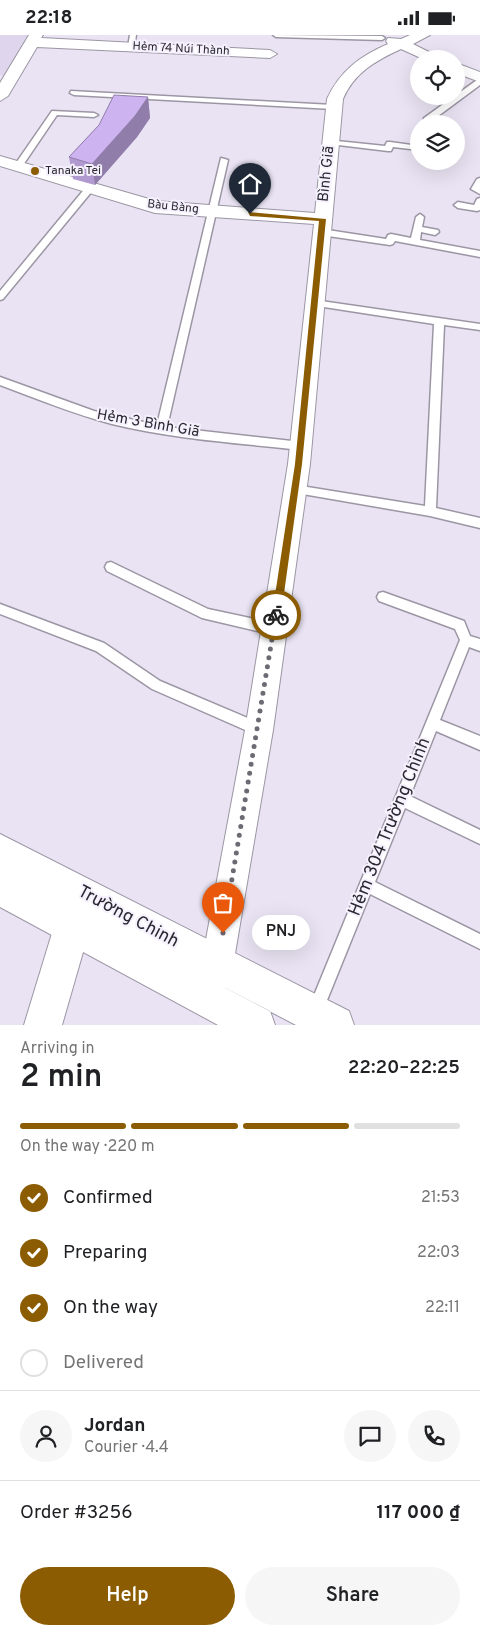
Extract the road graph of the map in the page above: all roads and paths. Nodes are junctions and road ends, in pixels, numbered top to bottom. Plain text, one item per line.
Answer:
1 (276, 35) edge
2 (423, 35) edge
3 (34, 38) edge
4 (132, 41) edge
5 (387, 42) edge
6 (410, 50) edge
7 (270, 53) dead end
8 (465, 71) edge
9 (480, 77) edge
10 (4, 82) edge
11 (480, 82) edge
12 (74, 93) dead end
13 (0, 96) edge
14 (333, 107) junction
15 (94, 115) dead end
16 (434, 115) edge
17 (330, 142) junction
18 (410, 147) edge
19 (0, 161) edge
20 (224, 161) dead end
21 (18, 166) junction
22 (480, 181) edge
23 (90, 188) junction
24 (480, 191) edge
25 (480, 201) edge
26 (458, 205) dead end
27 (214, 211) junction
28 (420, 217) dead end
29 (322, 225) junction
30 (418, 229) junction
31 (435, 232) dead end
32 (415, 242) junction
33 (480, 254) edge
34 (0, 297) edge
35 (314, 303) junction
36 (439, 321) junction
37 (480, 327) edge
38 (0, 381) edge
39 (161, 430) junction
40 (300, 446) junction
41 (295, 489) junction
42 (430, 511) junction
43 (480, 523) edge
44 (110, 567) dead end
45 (383, 597) dead end
46 (2, 609) dead end
47 (274, 629) junction
48 (466, 640) junction
49 (480, 645) edge
50 (432, 723) junction
51 (259, 730) junction
52 (480, 743) edge
53 (401, 799) junction
54 (480, 837) edge
55 (0, 851) edge
56 (367, 885) junction
57 (0, 888) edge
58 (77, 910) junction
59 (480, 942) edge
60 (218, 963) junction
61 (211, 1001) junction
62 (325, 1019) edge
63 (43, 1025) edge
64 (256, 1025) edge

1 - 5 lane
2 - 5 street, Bình Giã
3 - 4 street, Hẻm 74 Núi Thành
3 - 10 street
4 - 7 street, Hẻm 74 Núi Thành
5 - 6 street
5 - 14 street, Bình Giã
8 - 9 street
10 - 13 street
11 - 16 lane
12 - 14 lane
14 - 17 street, Bình Giã
15 - 21 lane
17 - 18 lane
17 - 29 street, Bình Giã
19 - 21 street, Bàu Bàng
20 - 27 lane
21 - 23 street, Bàu Bàng
22 - 24 lane
23 - 27 street, Bàu Bàng
23 - 34 lane
25 - 26 lane
27 - 29 street, Bàu Bàng
27 - 39 lane
28 - 30 lane
29 - 32 lane
29 - 35 street, Bình Giã
30 - 31 lane
30 - 32 lane
32 - 33 lane
35 - 36 lane
35 - 40 street, Bình Giã
36 - 37 lane
36 - 42 lane
38 - 39 lane, Hẻm 3 Bình Giã
39 - 40 lane, Hẻm 3 Bình Giã
40 - 41 street, Bình Giã
41 - 42 lane
41 - 47 street, Bình Giã
42 - 43 lane
44 - 47 lane
45 - 48 lane
46 - 51 lane
47 - 51 street, Bình Giã
48 - 49 lane
48 - 50 lane, Hẻm 304 Trường Chinh
50 - 52 lane
50 - 53 lane, Hẻm 304 Trường Chinh
51 - 60 street, Bình Giã
53 - 54 lane
53 - 56 lane, Hẻm 304 Trường Chinh
55 - 58 main road, Trường Chinh
56 - 59 lane
56 - 62 lane, Hẻm 304 Trường Chinh
57 - 58 main road, Trường Chinh
58 - 60 main road, Trường Chinh
58 - 61 main road, Trường Chinh
58 - 63 main road
60 - 61 street, Bình Giã
60 - 62 main road, Trường Chinh
61 - 64 main road, Trường Chinh

